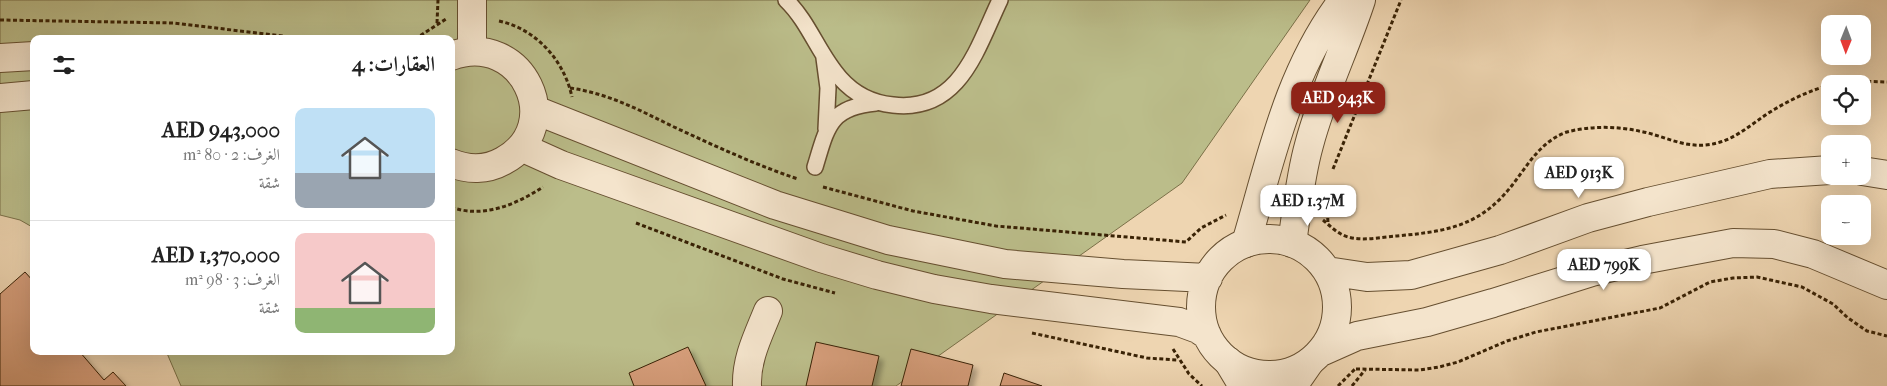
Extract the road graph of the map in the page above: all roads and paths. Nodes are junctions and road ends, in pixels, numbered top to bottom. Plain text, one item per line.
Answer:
1 (438, 0) edge
2 (472, 0) edge
3 (786, 0) edge
4 (1000, 0) edge
5 (1343, 0) edge
6 (1361, 0) edge
7 (1401, 0) edge
8 (0, 20) edge
9 (436, 23) dead end
10 (274, 35) edge
11 (822, 50) junction
12 (462, 53) edge
13 (30, 56) edge
14 (0, 58) edge
15 (1871, 82) edge
16 (1887, 82) edge
17 (1821, 87) edge
18 (570, 88) dead end
19 (30, 95) edge
20 (0, 98) edge
21 (876, 103) junction
22 (534, 110) junction
23 (826, 129) junction
24 (521, 147) junction
25 (455, 164) edge
26 (561, 165) junction
27 (815, 167) dead end
28 (1333, 170) dead end
29 (1821, 171) edge
30 (1871, 172) edge
31 (1887, 175) edge
32 (807, 181) dead end
33 (816, 184) dead end
34 (1326, 199) dead end
35 (1257, 206) junction
36 (455, 208) edge
37 (1297, 208) junction
38 (1328, 224) junction
39 (1292, 243) junction
40 (1246, 244) junction
41 (1327, 271) junction
42 (1208, 278) junction
43 (1887, 285) edge
44 (768, 311) dead end
45 (1166, 321) junction
46 (1207, 335) junction
47 (1887, 336) edge
48 (1315, 358) junction
49 (1228, 361) junction
50 (1356, 369) dead end
51 (1366, 369) junction
52 (747, 386) edge
53 (1202, 386) edge
54 (1243, 386) edge
55 (1293, 386) edge
56 (1352, 386) edge

1 - 9 path
2 - 12 street
3 - 11 lane
4 - 21 lane
5 - 35 street
6 - 37 street
7 - 28 path
8 - 10 path
11 - 21 lane
11 - 23 lane
12 - 22 street
13 - 14 street
15 - 16 path
17 - 38 path
18 - 32 path
19 - 20 street
21 - 23 lane
22 - 24 street
22 - 42 street
23 - 27 lane
24 - 25 street
24 - 26 street
26 - 36 path
26 - 45 street
29 - 41 street
30 - 31 street
33 - 35 path
34 - 38 path
35 - 40 street
37 - 38 path
37 - 39 street
39 - 40 street
39 - 41 street
40 - 42 street
41 - 48 street
42 - 46 street
43 - 48 street
44 - 52 street
45 - 46 street
45 - 53 path
46 - 49 street
47 - 51 path
48 - 49 street
48 - 55 street
49 - 54 street
50 - 51 path
51 - 56 path

